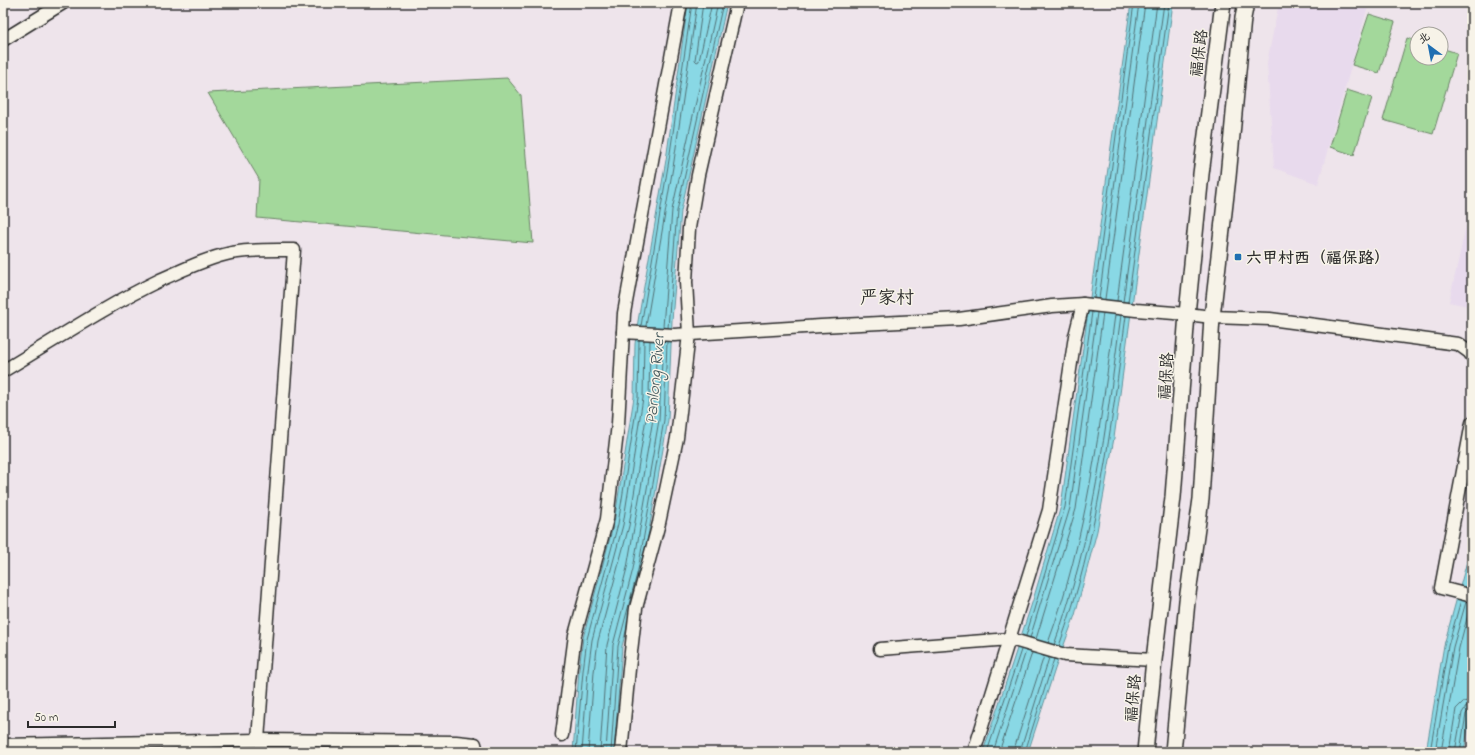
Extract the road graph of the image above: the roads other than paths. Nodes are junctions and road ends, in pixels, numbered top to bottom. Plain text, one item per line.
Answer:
1 (63, 3) edge
2 (681, 3) edge
3 (737, 3) edge
4 (1223, 3) edge
5 (1246, 3) edge
6 (3, 40) edge
7 (1083, 304) junction
8 (1187, 314) junction
9 (1212, 317) junction
10 (624, 332) junction
11 (689, 334) junction
12 (1472, 356) edge
13 (3, 371) edge
14 (1472, 423) edge
15 (1472, 596) edge
16 (1010, 639) junction
17 (880, 649) dead end
18 (1154, 660) junction
19 (562, 735) dead end
20 (258, 740) junction
21 (3, 745) edge
22 (476, 752) edge
23 (621, 752) edge
24 (974, 752) edge
25 (1145, 752) edge
26 (1173, 752) edge

1 - 6 street
2 - 10 street
3 - 11 street
4 - 8 main road, 福保路
5 - 9 main road
7 - 8 street
7 - 11 street
7 - 16 street
8 - 9 street
8 - 18 main road, 福保路
9 - 12 street
9 - 26 main road
10 - 11 street
10 - 19 street
11 - 23 street
13 - 20 street
14 - 15 street
16 - 17 street
16 - 18 street
16 - 24 street
18 - 25 main road, 福保路
20 - 21 street
20 - 22 street

